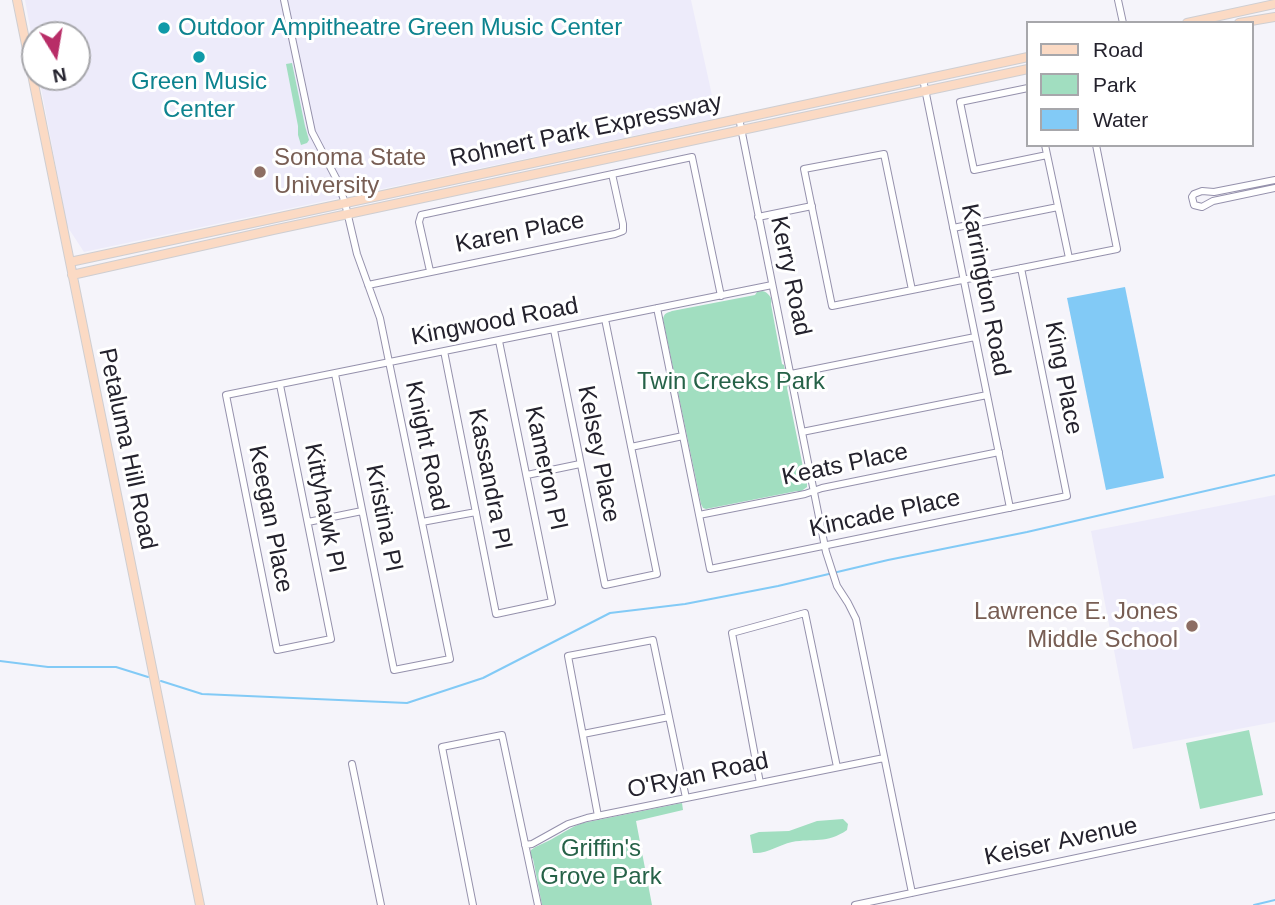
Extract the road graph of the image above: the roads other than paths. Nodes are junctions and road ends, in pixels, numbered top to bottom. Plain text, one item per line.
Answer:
1 (17, 0) edge
2 (284, 0) edge
3 (1118, 0) edge
4 (1275, 4) edge
5 (1275, 17) edge
6 (1122, 21) edge
7 (1195, 21) edge
8 (1251, 21) edge
9 (1026, 57) edge
10 (1026, 69) edge
11 (923, 79) junction
12 (1026, 88) edge
13 (926, 91) junction
14 (738, 118) junction
15 (741, 130) junction
16 (1045, 147) edge
17 (1096, 147) edge
18 (1047, 155) junction
19 (612, 174) junction
20 (1275, 180) edge
21 (1275, 188) edge
22 (345, 203) junction
23 (812, 205) junction
24 (1058, 207) junction
25 (347, 214) junction
26 (758, 217) junction
27 (953, 229) junction
28 (1069, 258) junction
29 (69, 261) junction
30 (1021, 268) junction
31 (430, 271) junction
32 (72, 275) junction
33 (964, 280) junction
34 (368, 285) junction
35 (772, 285) junction
36 (912, 290) junction
37 (721, 296) junction
38 (657, 308) junction
39 (605, 319) junction
40 (554, 330) junction
41 (975, 337) junction
42 (499, 341) junction
43 (444, 351) junction
44 (389, 362) junction
45 (335, 374) junction
46 (791, 374) junction
47 (280, 385) junction
48 (987, 394) junction
49 (226, 396) joint
50 (802, 432) junction
51 (683, 436) junction
52 (631, 447) junction
53 (999, 452) junction
54 (580, 464) junction
55 (527, 475) junction
56 (813, 491) junction
57 (1066, 496) joint
58 (1010, 508) junction
59 (362, 511) junction
60 (476, 512) junction
61 (699, 515) junction
62 (308, 522) junction
63 (422, 523) junction
64 (825, 546) junction
65 (496, 614) joint
66 (331, 639) joint
67 (450, 659) joint
68 (669, 717) junction
69 (583, 734) junction
70 (884, 758) junction
71 (352, 764) dead end
72 (836, 767) junction
73 (760, 783) junction
74 (686, 798) junction
75 (598, 816) junction
76 (1275, 816) edge
77 (525, 845) junction
78 (912, 893) junction
79 (200, 905) edge
80 (381, 905) edge
81 (473, 905) edge
82 (538, 905) edge
83 (855, 905) edge

1 - 29 main road, Petaluma Hill Road
2 - 22 street, Knight Road
3 - 6 street
4 - 7 main road
5 - 8 main road
9 - 11 main road, Rohnert Park Expressway
10 - 13 main road, Rohnert Park Expressway
11 - 13 street, Karrington Road
11 - 14 main road, Rohnert Park Expressway
12 - 18 street
13 - 15 main road, Rohnert Park Expressway
13 - 27 street, Karrington Road
14 - 15 street, Kerry Road
14 - 22 main road, Rohnert Park Expressway
15 - 25 main road, Rohnert Park Expressway
15 - 26 street, Kerry Road
16 - 18 street
17 - 28 street
18 - 24 street
19 - 31 street
19 - 31 street, Karen Place
19 - 37 street
20 - 21 street
22 - 25 street, Knight Road
22 - 29 main road, Rohnert Park Expressway
23 - 26 street
23 - 36 street
23 - 36 street
24 - 27 street
24 - 28 street
25 - 32 main road, Rohnert Park Expressway
25 - 34 street, Knight Road
26 - 35 street, Kerry Road
27 - 33 street, Karrington Road
28 - 30 street
29 - 32 main road, Petaluma Hill Road
30 - 33 street
30 - 57 street, King Place
31 - 34 street, Karen Place
32 - 79 main road, Petaluma Hill Road
33 - 36 street
33 - 41 street, Karrington Road
34 - 44 street, Knight Road
35 - 37 street, Kingwood Road
35 - 46 street, Kerry Road
37 - 38 street, Kingwood Road
38 - 39 street, Kingwood Road
38 - 51 street
39 - 40 street, Kingwood Road
39 - 52 street
40 - 42 street, Kingwood Road
40 - 54 street, Kelsey Place
41 - 46 street
41 - 48 street, Karrington Road
42 - 43 street, Kingwood Road
42 - 55 street, Kameron Pl
43 - 44 street, Kingwood Road
43 - 60 street, Kassandra Pl
44 - 45 street, Kingwood Road
44 - 63 street, Knight Road
45 - 47 street, Kingwood Road
45 - 59 street, Kristina Pl
46 - 50 street, Kerry Road
47 - 49 street, Kingwood Road
47 - 62 street, Kittyhawk Pl
48 - 50 street
48 - 53 street, Karrington Road
49 - 66 street, Keegan Place
50 - 56 street, Kerry Road
51 - 52 street
51 - 61 street
52 - 54 street, Kelsey Place
53 - 56 street, Keats Place
53 - 58 street, Karrington Road
54 - 55 street
55 - 65 street, Kameron Pl
56 - 61 street, Keats Place
56 - 64 street, Kerry Road
57 - 58 street, Kincade Place
58 - 64 street, Kincade Place
59 - 62 street
59 - 67 street, Kristina Pl
60 - 63 street
60 - 65 street, Kassandra Pl
61 - 64 street, Kincade Place
62 - 66 street, Kittyhawk Pl
63 - 67 street, Knight Road
64 - 70 street, Kerry Road
68 - 69 street
68 - 69 street
68 - 74 street
69 - 75 street
70 - 72 street, O'Ryan Road
70 - 78 street
71 - 80 street
72 - 73 street, O'Ryan Road
72 - 73 street
73 - 74 street, O'Ryan Road
74 - 75 street, O'Ryan Road
75 - 77 street, O'Ryan Road
76 - 78 street, Keiser Avenue
77 - 81 street
77 - 82 street
78 - 83 street, Keiser Avenue

